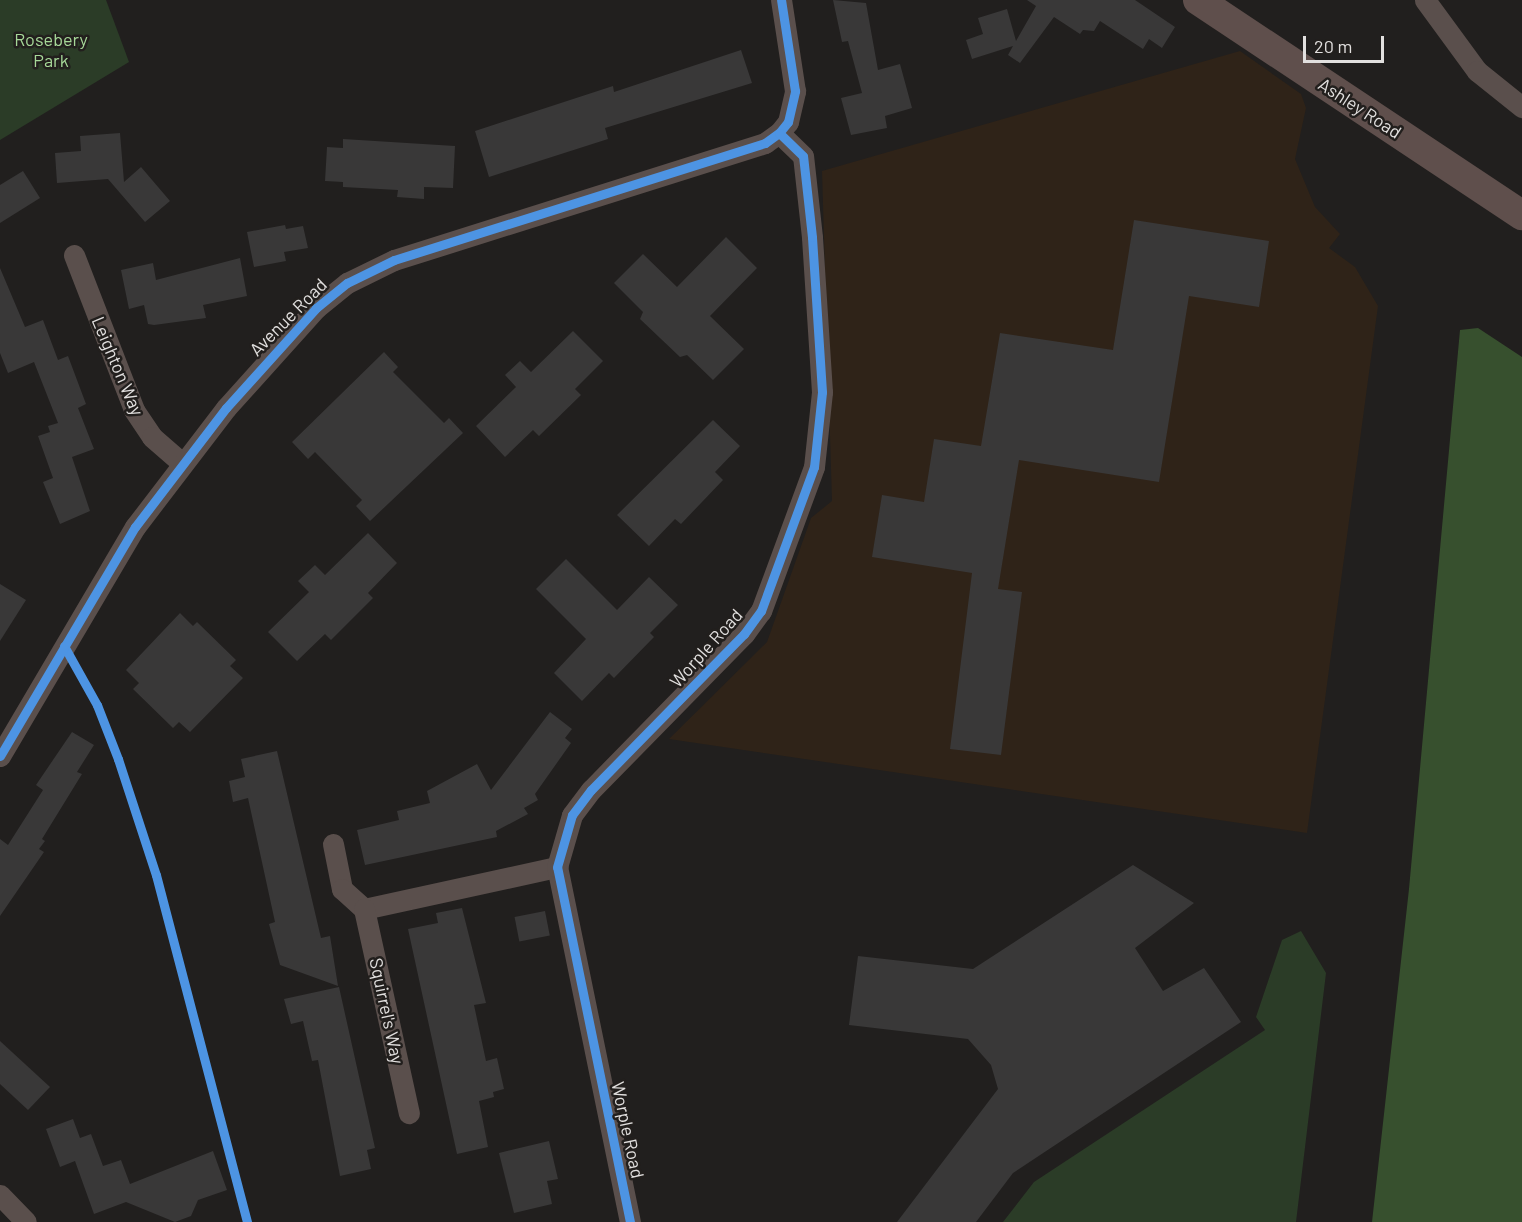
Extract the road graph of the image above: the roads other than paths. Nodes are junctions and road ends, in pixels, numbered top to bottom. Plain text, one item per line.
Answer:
1 (781, 0) edge
2 (1198, 0) edge
3 (1425, 0) edge
4 (1522, 107) edge
5 (779, 133) junction
6 (1522, 215) edge
7 (74, 255) dead end
8 (182, 463) junction
9 (0, 756) edge
10 (333, 844) dead end
11 (557, 867) junction
12 (364, 909) junction
13 (409, 1113) dead end
14 (0, 1196) edge
15 (26, 1222) edge
16 (630, 1222) edge

1 - 5 street
2 - 6 main road, Ashley Road
3 - 4 street
5 - 8 street, Avenue Road
5 - 11 street, Worple Road
7 - 8 street, Leighton Way
8 - 9 street, Avenue Road
10 - 12 street
11 - 12 street
11 - 16 street, Worple Road
12 - 13 street, Squirrel's Way
14 - 15 street

